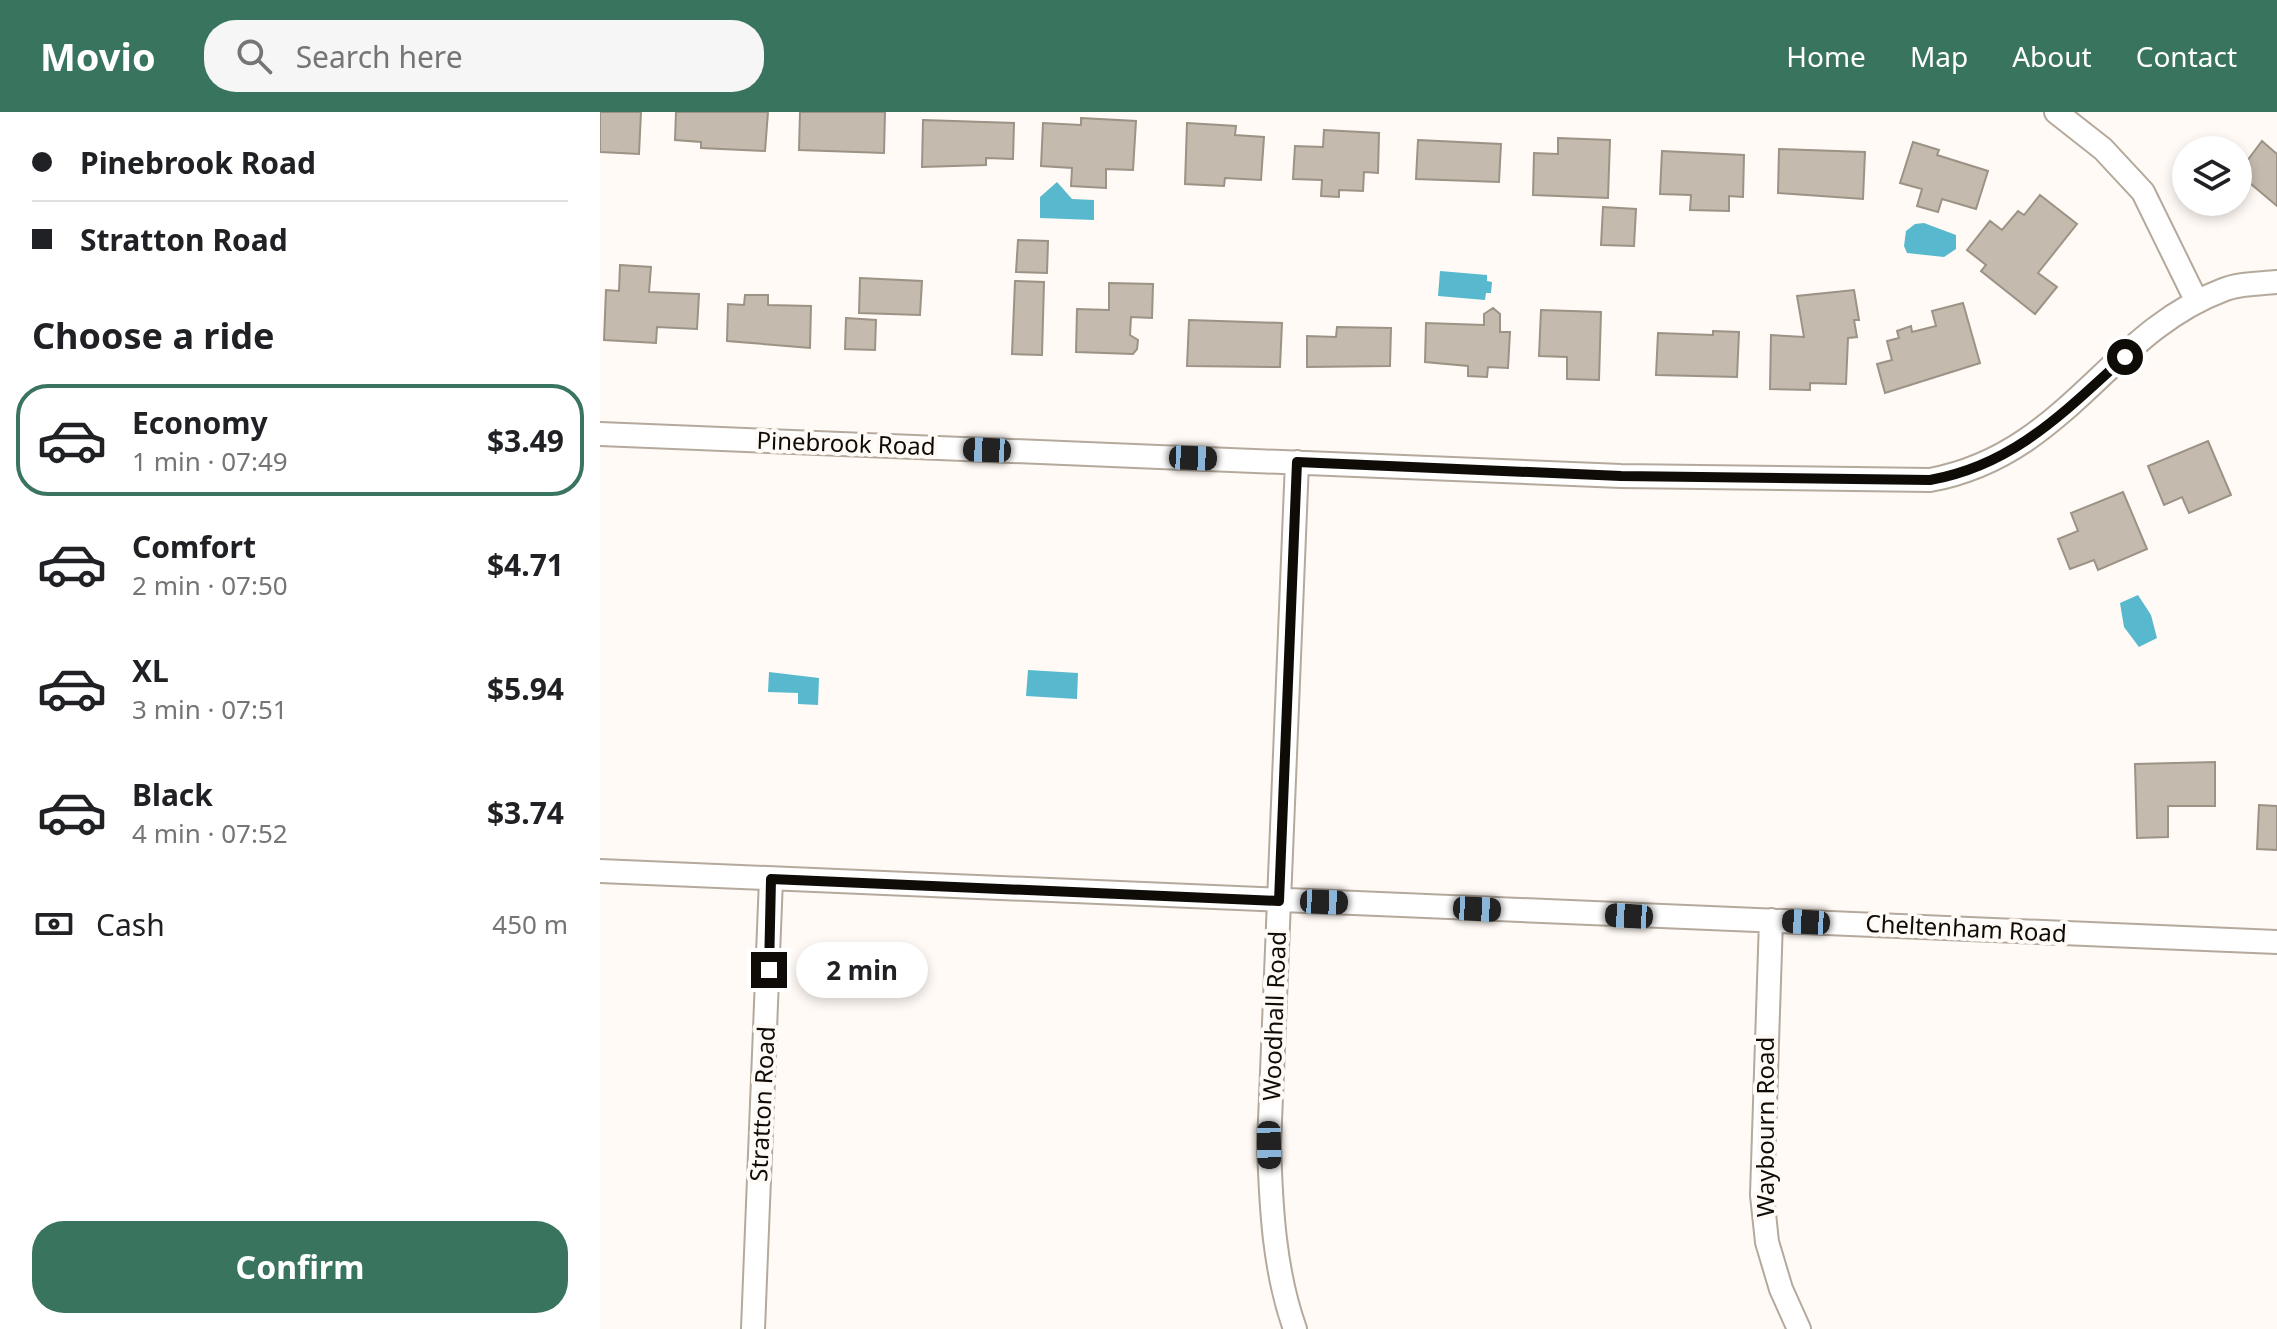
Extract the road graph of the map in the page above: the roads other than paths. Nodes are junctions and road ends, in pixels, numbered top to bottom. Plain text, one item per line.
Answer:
1 (2056, 112) edge
2 (2277, 282) edge
3 (2196, 300) junction
4 (600, 434) edge
5 (1297, 462) junction
6 (600, 871) edge
7 (771, 879) junction
8 (1279, 901) junction
9 (1771, 920) junction
10 (2277, 942) edge
11 (753, 1329) edge
12 (1295, 1329) edge
13 (1799, 1329) edge

1 - 3 street
2 - 3 street, Pinebrook Road
3 - 5 street, Pinebrook Road
4 - 5 street, Pinebrook Road
5 - 8 street, Woodhall Road
6 - 7 street, Cheltenham Road
7 - 8 street, Cheltenham Road
7 - 11 street, Stratton Road
8 - 9 street, Cheltenham Road
8 - 12 street, Woodhall Road
9 - 10 street, Cheltenham Road
9 - 13 street, Waybourn Road

